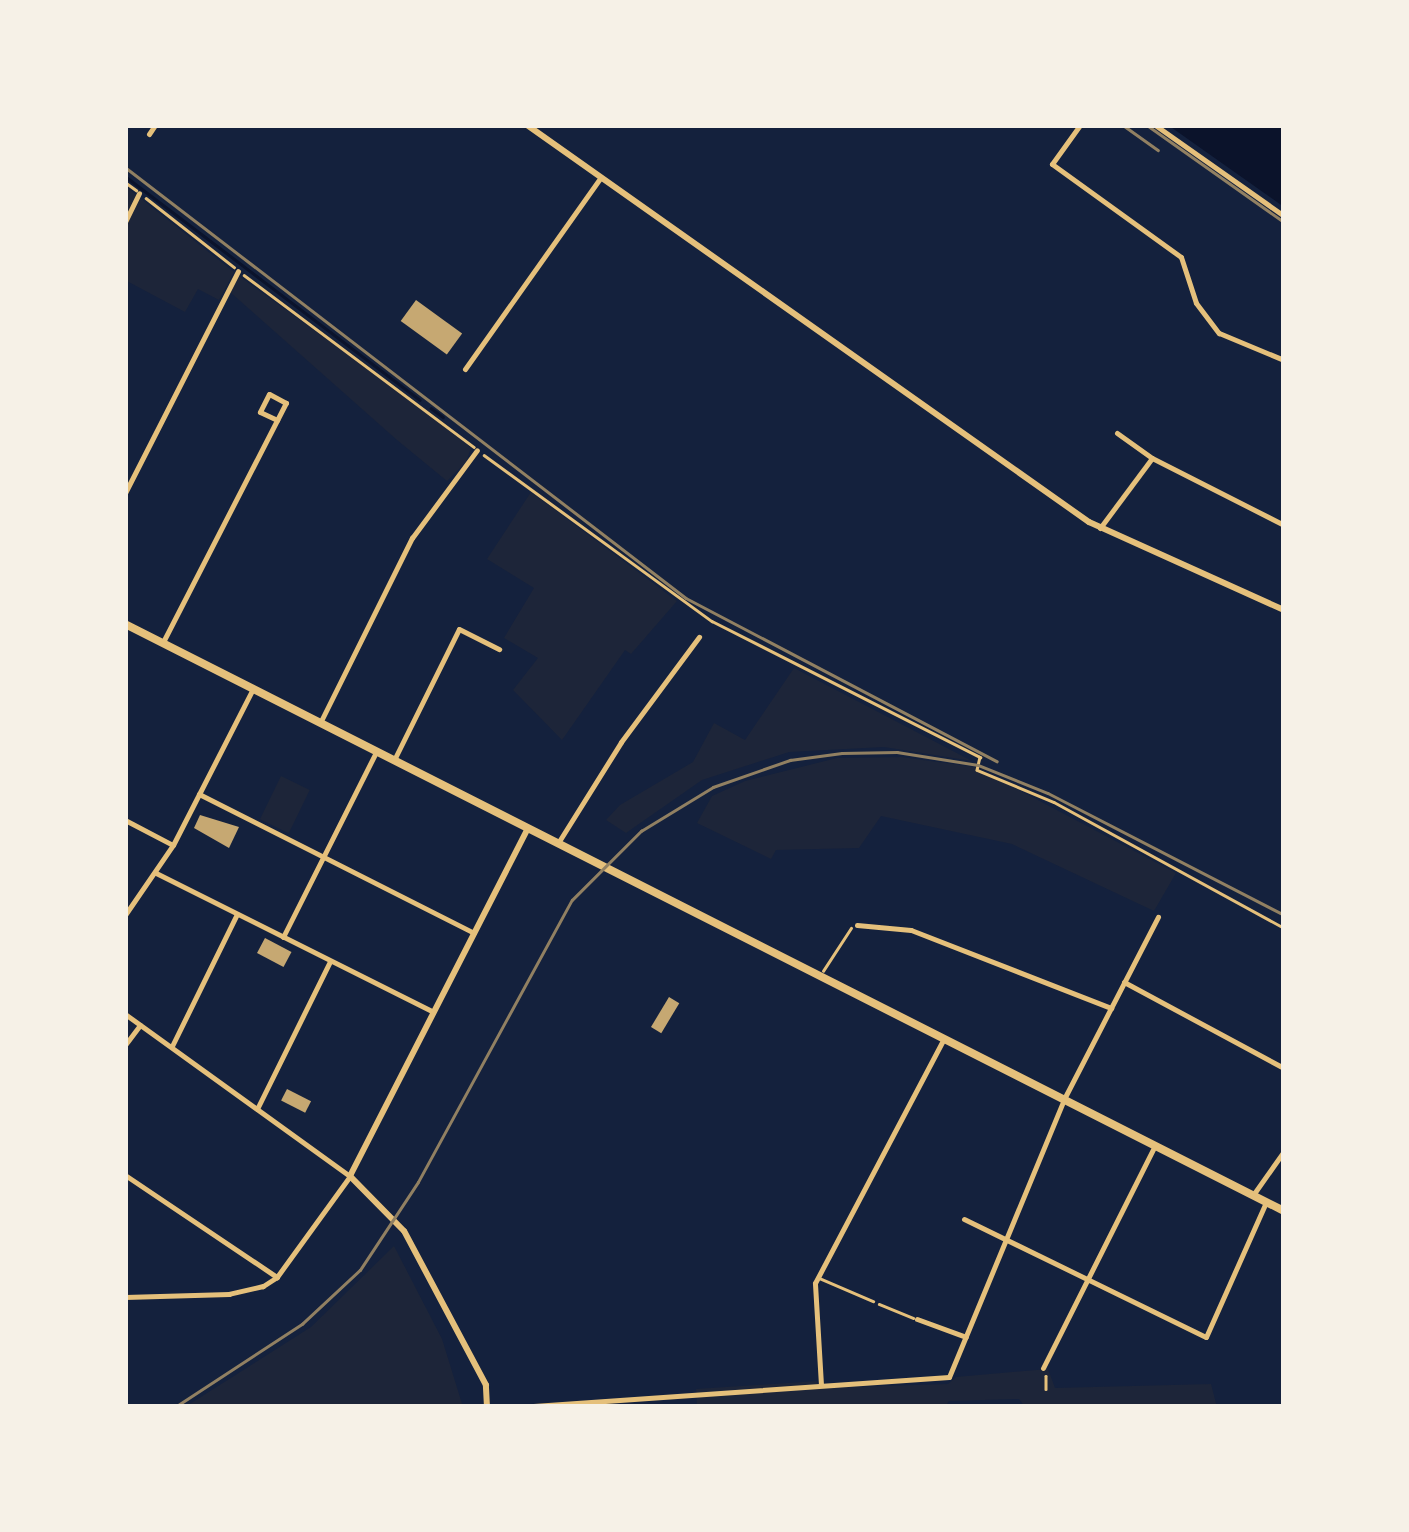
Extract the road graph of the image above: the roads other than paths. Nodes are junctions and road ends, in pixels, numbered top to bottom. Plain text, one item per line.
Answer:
1 (155, 125) edge
2 (527, 125) edge
3 (1080, 125) edge
4 (1155, 125) edge
5 (148, 134) dead end
6 (601, 177) junction
7 (140, 193) road end
8 (1284, 216) edge
9 (125, 222) edge
10 (238, 271) road end
11 (1284, 360) edge
12 (466, 369) dead end
13 (277, 420) junction
14 (1117, 432) dead end
15 (478, 450) road end
16 (1152, 458) junction
17 (125, 493) edge
18 (1284, 525) edge
19 (1100, 528) junction
20 (1284, 610) edge
21 (125, 624) edge
22 (699, 637) dead end
23 (163, 643) junction
24 (499, 648) dead end
25 (253, 689) junction
26 (320, 723) junction
27 (377, 752) junction
28 (394, 760) junction
29 (199, 794) junction
30 (125, 820) edge
31 (528, 828) junction
32 (558, 843) junction
33 (172, 845) junction
34 (324, 856) junction
35 (156, 873) junction
36 (237, 914) junction
37 (125, 916) edge
38 (1158, 917) dead end
39 (857, 926) road end
40 (474, 933) junction
41 (283, 937) junction
42 (330, 961) junction
43 (1124, 982) junction
44 (1111, 1008) junction
45 (433, 1012) junction
46 (125, 1014) edge
47 (140, 1025) junction
48 (944, 1038) junction
49 (125, 1046) edge
50 (171, 1047) junction
51 (1284, 1068) edge
52 (1064, 1098) junction
53 (257, 1109) junction
54 (1155, 1144) junction
55 (1284, 1150) edge
56 (125, 1175) edge
57 (350, 1176) junction
58 (1253, 1195) junction
59 (1266, 1202) junction
60 (1284, 1211) edge
61 (964, 1219) dead end
62 (1006, 1236) junction
63 (277, 1277) junction
64 (818, 1277) junction
65 (1089, 1279) junction
66 (125, 1298) edge
67 (873, 1301) road end
68 (917, 1319) road end
69 (966, 1338) junction
70 (1042, 1368) road end
71 (821, 1385) junction
72 (487, 1407) edge
73 (519, 1407) edge

1 - 5 street
2 - 6 street
3 - 11 street
4 - 8 street
6 - 12 street
6 - 19 street
7 - 9 street
10 - 17 street
13 - 13 street
13 - 23 street
14 - 16 street
15 - 26 street
16 - 18 street
16 - 19 street
19 - 20 street
21 - 23 main road
22 - 32 street
23 - 25 main road
24 - 28 street
25 - 26 main road
25 - 29 street
26 - 27 main road
27 - 28 main road
27 - 34 street
28 - 31 main road
29 - 33 street
29 - 34 street
30 - 33 street
31 - 32 main road
31 - 40 street
32 - 48 main road
33 - 35 street
34 - 40 street
34 - 41 street
35 - 36 street
35 - 37 street
36 - 41 street
36 - 50 street
38 - 43 street
39 - 44 street
40 - 45 street
41 - 42 street
42 - 45 street
42 - 53 street
43 - 44 street
43 - 51 street
44 - 52 street
45 - 57 street
46 - 47 street
47 - 49 street
47 - 50 street
48 - 52 main road
48 - 64 street
50 - 53 street
52 - 54 main road
52 - 62 street
53 - 57 street
54 - 58 main road
54 - 65 street
55 - 58 street
56 - 63 street
57 - 63 street
57 - 72 street
58 - 59 main road
59 - 60 main road
59 - 65 street
61 - 62 street
62 - 65 street
62 - 69 street
63 - 66 street
64 - 67 lane
64 - 71 street
65 - 70 street
68 - 69 street
69 - 71 street
71 - 73 street

